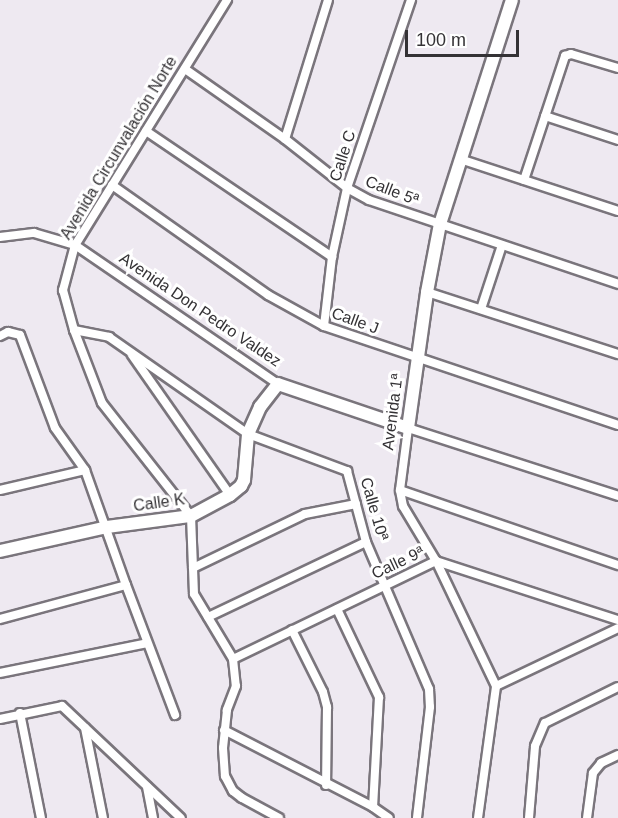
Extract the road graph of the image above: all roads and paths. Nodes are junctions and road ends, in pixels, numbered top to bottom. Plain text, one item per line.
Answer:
1 (227, 0) edge
2 (328, 0) edge
3 (411, 0) edge
4 (512, 0) edge
5 (618, 68) edge
6 (185, 69) junction
7 (545, 116) junction
8 (146, 131) junction
9 (285, 139) junction
10 (618, 140) edge
11 (460, 159) junction
12 (524, 180) junction
13 (112, 185) junction
14 (347, 188) junction
15 (618, 211) edge
16 (440, 224) junction
17 (0, 237) edge
18 (75, 245) junction
19 (502, 245) junction
20 (332, 257) junction
21 (618, 284) edge
22 (427, 292) junction
23 (481, 309) junction
24 (324, 326) junction
25 (74, 330) junction
26 (0, 336) edge
27 (129, 351) junction
28 (618, 354) edge
29 (417, 358) junction
30 (278, 384) junction
31 (618, 425) edge
32 (408, 428) junction
33 (248, 434) junction
34 (85, 470) junction
35 (0, 490) edge
36 (400, 490) junction
37 (230, 495) junction
38 (618, 496) edge
39 (356, 504) junction
40 (191, 516) junction
41 (107, 527) junction
42 (366, 542) junction
43 (0, 551) edge
44 (436, 561) junction
45 (618, 565) edge
46 (193, 568) junction
47 (126, 585) junction
48 (385, 585) junction
49 (337, 609) junction
50 (208, 617) junction
51 (0, 619) edge
52 (618, 620) edge
53 (618, 628) edge
54 (292, 630) junction
55 (147, 643) junction
56 (233, 658) junction
57 (0, 674) edge
58 (496, 686) junction
59 (618, 687) edge
60 (20, 713) junction
61 (175, 715) dead end
62 (0, 719) edge
63 (85, 728) junction
64 (224, 730) junction
65 (618, 755) edge
66 (326, 785) junction
67 (147, 787) junction
68 (373, 807) junction
69 (41, 818) edge
70 (103, 818) edge
71 (153, 818) edge
72 (181, 818) edge
73 (279, 818) edge
74 (389, 818) edge
75 (417, 818) edge
76 (478, 818) edge
77 (530, 818) edge
78 (587, 818) edge

1 - 6 street, Avenida Circunvalación Norte
2 - 9 street
3 - 14 street, Calle C
4 - 11 street, Avenida 1ª
5 - 7 street
6 - 8 street, Avenida Circunvalación Norte
6 - 9 street, Calle 5ª
7 - 10 street
7 - 12 street
8 - 13 street, Avenida Circunvalación Norte
8 - 20 street
9 - 14 street, Calle 5ª
11 - 12 street
11 - 16 street, Avenida 1ª
12 - 15 street
13 - 18 street, Avenida Circunvalación Norte
13 - 24 street, Calle J
14 - 16 street, Calle 5ª
14 - 20 street, Calle C
16 - 19 street, Calle 5ª
16 - 22 street, Avenida 1ª
17 - 18 street, Avenida Don Pedro Valdez
18 - 25 street, Avenida Circunvalación Norte
18 - 30 street, Avenida Don Pedro Valdez
19 - 21 street, Calle 5ª
19 - 23 street
20 - 24 street, Calle C
22 - 23 street
22 - 29 street, Avenida 1ª
23 - 28 street
24 - 29 street, Calle J
25 - 27 street, Calle 10ª
25 - 40 street, Avenida Circunvalación Norte
26 - 34 street
27 - 33 street, Calle 10ª
27 - 37 street
29 - 31 street, Calle J
29 - 32 street, Avenida 1ª
30 - 32 street, Avenida Don Pedro Valdez
30 - 33 street
32 - 36 street, Avenida 1ª
32 - 38 street, Avenida Don Pedro Valdez
33 - 37 street
33 - 39 street, Calle 10ª
34 - 35 street
34 - 41 street
36 - 44 street, Avenida 1ª
36 - 45 street
37 - 40 street, Calle K
39 - 42 street, Calle 10ª
39 - 46 street
40 - 41 street, Calle K
40 - 46 street
41 - 43 street, Calle K
41 - 47 street
42 - 48 street, Calle 10ª
42 - 50 street
44 - 48 street, Calle 9ª
44 - 52 street, Calle 9ª
44 - 58 street, Avenida 1ª
46 - 50 street
47 - 51 street
47 - 55 street
48 - 49 street, Calle 9ª
48 - 75 street, Calle 10ª
49 - 54 street, Calle 9ª
49 - 68 street
50 - 56 street
53 - 58 street
54 - 56 street, Calle 9ª
54 - 66 street
55 - 57 street
55 - 61 street
56 - 64 street
58 - 76 street
59 - 77 street
60 - 62 street
60 - 63 street
60 - 69 street
63 - 67 street
63 - 70 street
64 - 66 street
64 - 73 street
65 - 78 street
66 - 68 street
67 - 71 street
67 - 72 street
68 - 74 street

